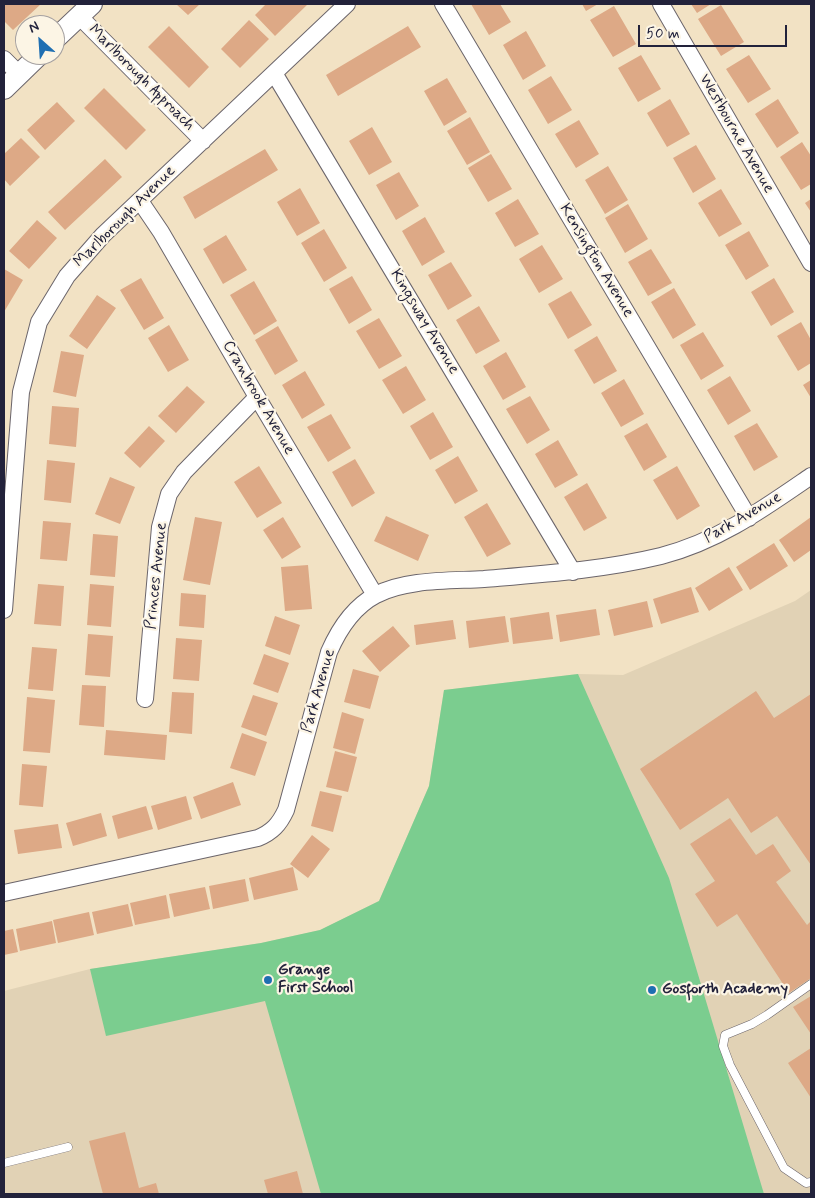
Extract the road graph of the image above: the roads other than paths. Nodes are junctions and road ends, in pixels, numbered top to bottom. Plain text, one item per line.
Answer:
1 (347, 4) edge
2 (443, 4) edge
3 (661, 4) edge
4 (86, 10) edge
5 (65, 30) edge
6 (4, 60) edge
7 (28, 65) edge
8 (274, 73) junction
9 (19, 74) junction
10 (4, 89) edge
11 (203, 141) junction
12 (140, 200) junction
13 (811, 263) edge
14 (257, 397) junction
15 (811, 476) edge
16 (749, 518) junction
17 (573, 572) junction
18 (376, 595) junction
19 (4, 610) edge
20 (145, 699) dead end
21 (4, 893) edge
22 (811, 984) edge
23 (68, 1147) dead end
24 (4, 1163) edge
25 (811, 1182) edge

1 - 8 street, Marlborough Avenue
2 - 16 street, Kensington Avenue
3 - 13 street, Westbourne Avenue
4 - 5 street
4 - 11 street, Marlborough Approach
6 - 9 street
7 - 9 street
8 - 11 street, Marlborough Avenue
8 - 17 street, Kingsway Avenue
9 - 10 street
11 - 12 street, Marlborough Avenue
12 - 14 street, Cranbrook Avenue
12 - 19 street, Marlborough Avenue
14 - 18 street, Cranbrook Avenue
14 - 20 street, Princes Avenue
15 - 16 street, Park Avenue
16 - 17 street, Park Avenue
17 - 18 street, Park Avenue
18 - 21 street, Park Avenue
22 - 25 lane
23 - 24 lane

